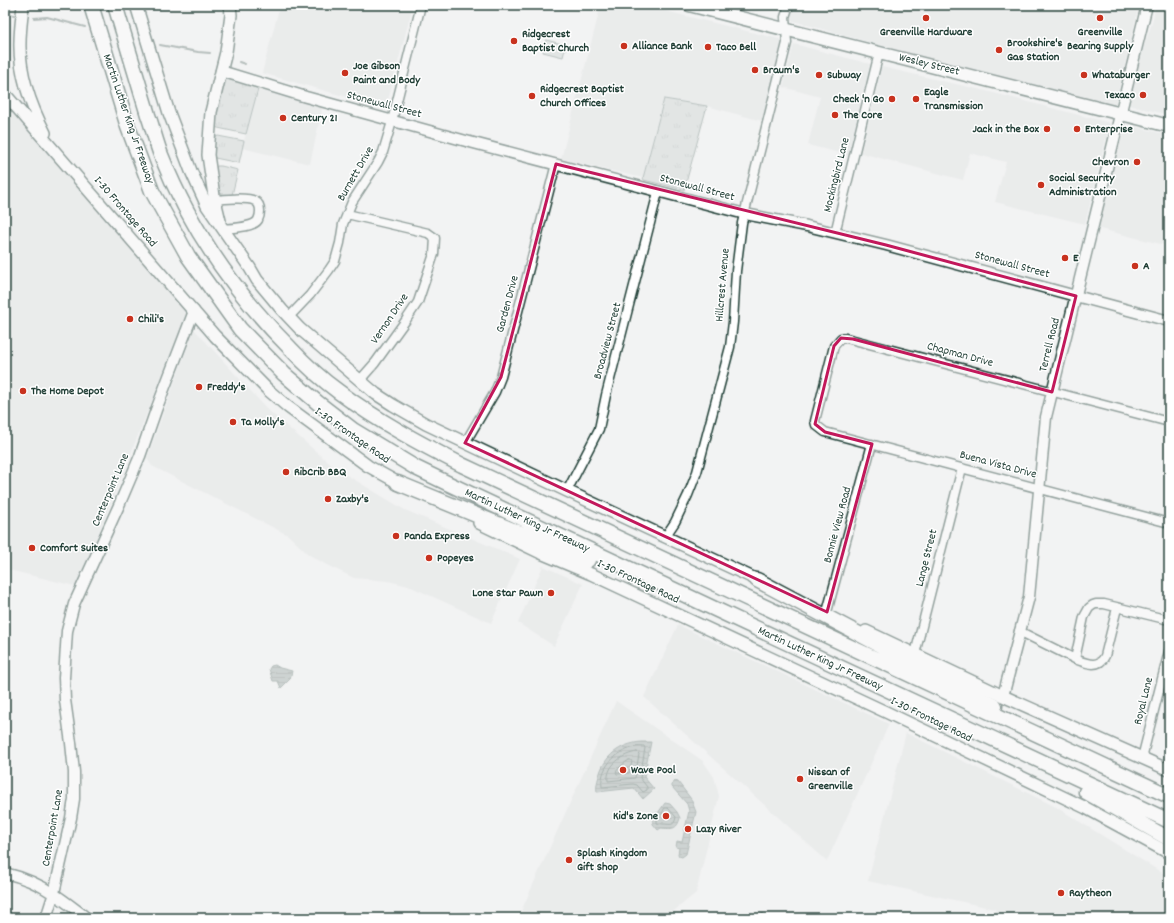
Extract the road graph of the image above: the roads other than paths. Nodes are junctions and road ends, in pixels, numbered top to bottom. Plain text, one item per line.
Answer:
1 (23, 5) edge
2 (91, 5) edge
3 (115, 5) edge
4 (123, 5) edge
5 (136, 5) edge
6 (230, 5) edge
7 (421, 5) edge
8 (689, 5) edge
9 (789, 5) edge
10 (1147, 5) edge
11 (786, 30) junction
12 (879, 53) junction
13 (221, 71) junction
14 (136, 78) junction
15 (5, 94) edge
16 (1120, 113) junction
17 (392, 120) junction
18 (1169, 126) edge
19 (55, 151) junction
20 (556, 164) junction
21 (658, 192) junction
22 (215, 200) junction
23 (347, 214) junction
24 (745, 214) junction
25 (222, 229) junction
26 (836, 233) junction
27 (1076, 296) junction
28 (194, 311) junction
29 (289, 318) junction
30 (1169, 321) edge
31 (360, 380) junction
32 (1052, 392) junction
33 (1169, 422) edge
34 (822, 430) joint
35 (465, 443) junction
36 (872, 444) junction
37 (962, 468) junction
38 (398, 483) junction
39 (1040, 489) junction
40 (567, 491) junction
41 (1169, 523) edge
42 (666, 537) junction
43 (757, 580) junction
44 (1117, 608) junction
45 (717, 610) junction
46 (826, 612) junction
47 (1169, 620) edge
48 (1019, 631) junction
49 (1169, 651) edge
50 (915, 654) junction
51 (1076, 659) junction
52 (1003, 696) junction
53 (1002, 744) junction
54 (1142, 758) junction
55 (1104, 766) junction
56 (1169, 770) edge
57 (1169, 796) edge
58 (1169, 821) edge
59 (1169, 839) edge
60 (1169, 853) edge
61 (5, 873) edge
62 (54, 894) junction
63 (46, 918) edge
64 (86, 918) edge

1 - 19 main road, I-30 Frontage Road
2 - 45 highway, Martin Luther King Jr Freeway
3 - 14 highway, Martin Luther King Jr Freeway
4 - 14 highway
5 - 25 main road
6 - 13 main road
7 - 17 street, Burnett Drive
8 - 11 main road, Wesley Street
9 - 11 street, Hillcrest Avenue
10 - 16 street, Terrell Road
11 - 12 main road, Wesley Street
11 - 24 street, Hillcrest Avenue
12 - 16 main road, Wesley Street
12 - 26 street, Mockingbird Lane
13 - 17 street, Stonewall Street
13 - 22 main road
14 - 55 highway, Martin Luther King Jr Freeway
15 - 19 main road, I-30 Frontage Road
16 - 18 main road, Wesley Street
16 - 27 street, Terrell Road
17 - 20 street, Stonewall Street
17 - 23 street, Burnett Drive
19 - 28 main road, I-30 Frontage Road
20 - 21 street, Stonewall Street
20 - 35 street, Garden Drive
21 - 24 street, Stonewall Street
21 - 40 street, Broadview Street
22 - 25 main road
22 - 25 street
23 - 29 street, Burnett Drive
23 - 31 street, Vernon Drive
24 - 26 street, Stonewall Street
24 - 42 street, Hillcrest Avenue
25 - 29 main road
26 - 27 street, Stonewall Street
27 - 30 street, Stonewall Street
27 - 32 street, Terrell Road
28 - 38 main road, I-30 Frontage Road
28 - 62 street, Centerpoint Lane
29 - 31 main road
31 - 35 main road
32 - 33 street, Chapman Drive
32 - 34 street, Chapman Drive
32 - 39 street, Terrell Road
34 - 36 street, Buena Vista Drive
35 - 40 main road
36 - 37 street, Buena Vista Drive
36 - 46 street, Bonnie View Road
37 - 39 street, Buena Vista Drive
37 - 50 street, Lange Street
38 - 45 highway
38 - 60 main road, I-30 Frontage Road
39 - 41 street, Buena Vista Drive
39 - 48 street, Terrell Road
40 - 42 main road
42 - 43 main road
43 - 46 main road
43 - 55 highway
44 - 47 street
44 - 51 street
44 - 51 street
45 - 53 highway, Martin Luther King Jr Freeway
46 - 50 main road
48 - 51 street
48 - 52 street, Terrell Road
49 - 54 street, Royal Lane
50 - 52 main road
52 - 54 main road
53 - 58 highway, Martin Luther King Jr Freeway
53 - 59 highway
54 - 56 main road
55 - 57 highway, Martin Luther King Jr Freeway
61 - 62 street
62 - 63 street, Centerpoint Lane
62 - 64 street

